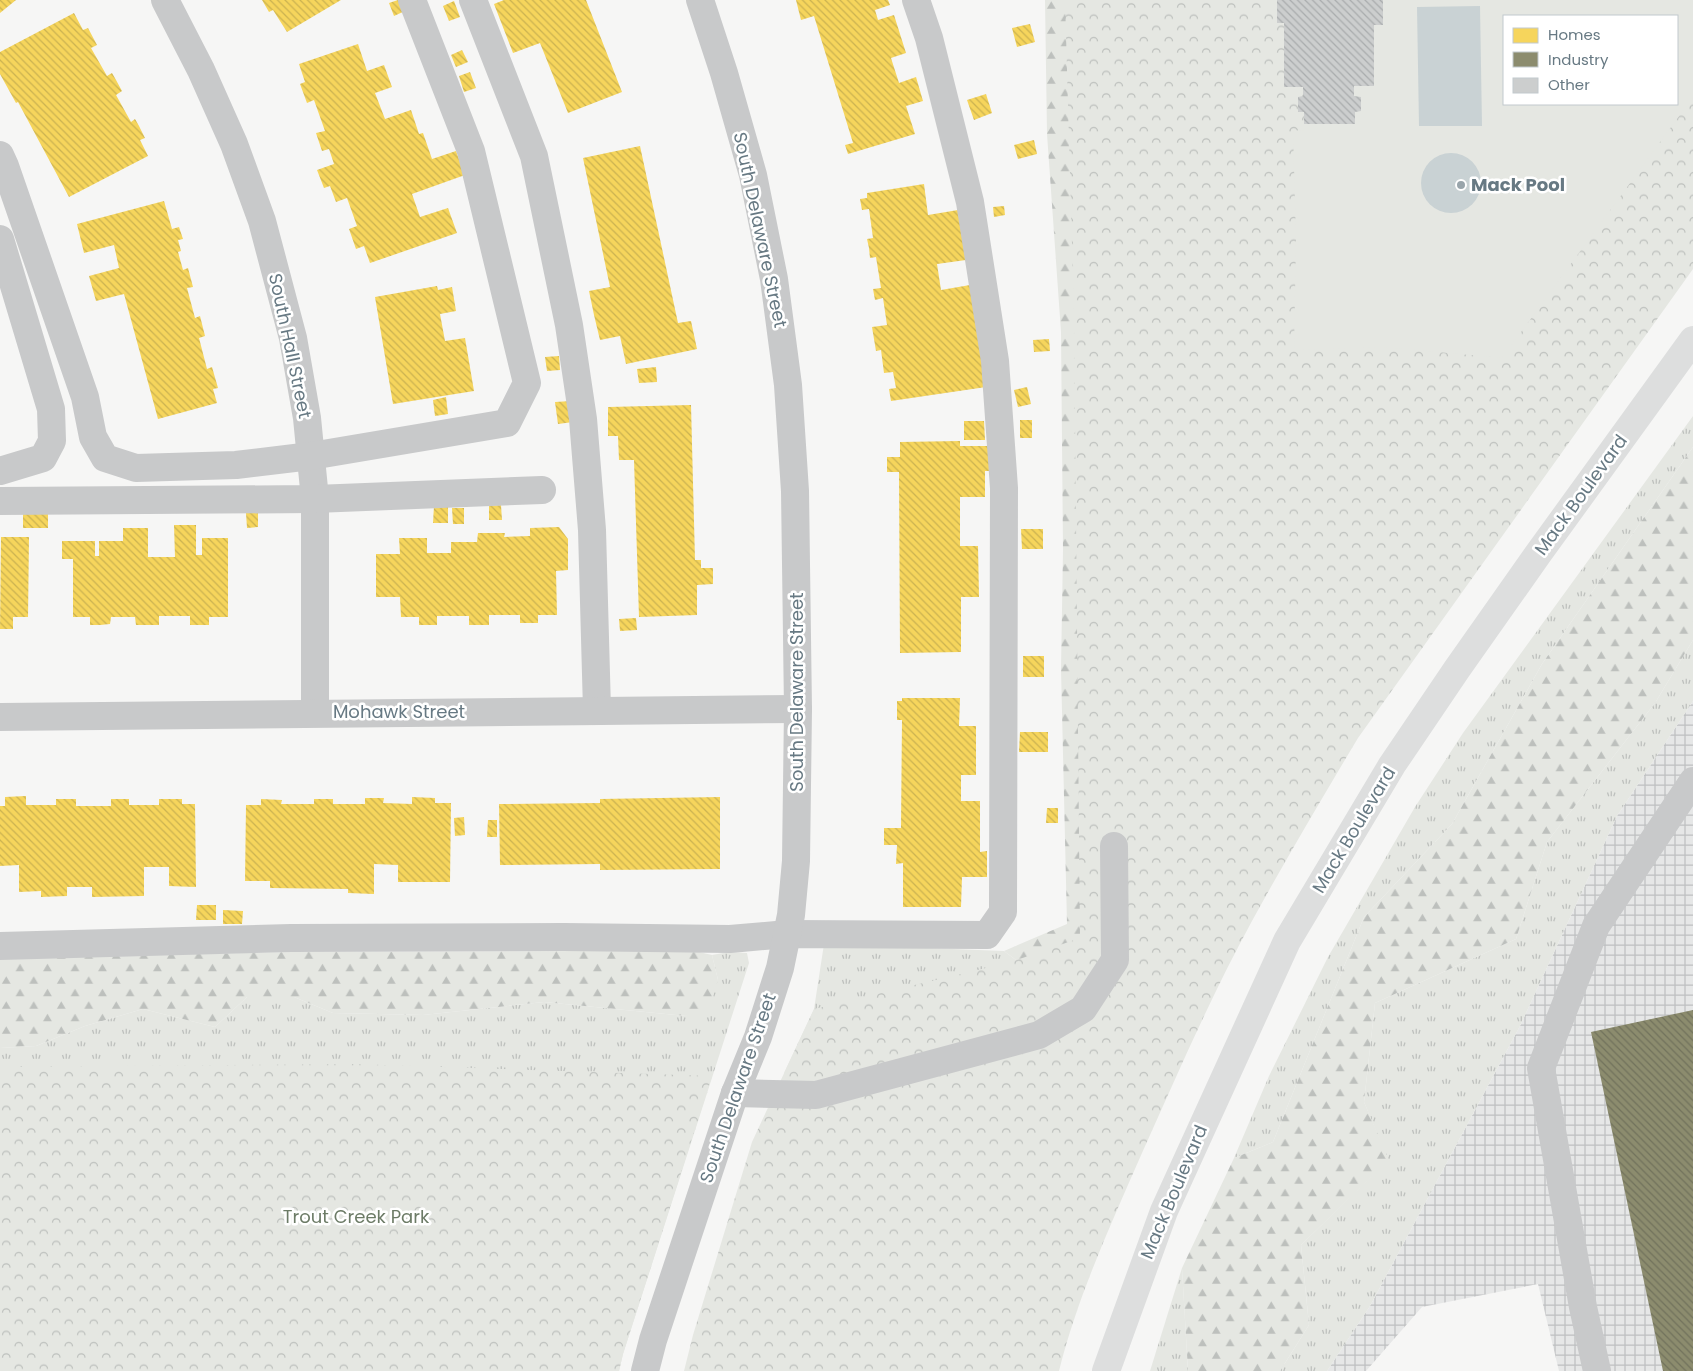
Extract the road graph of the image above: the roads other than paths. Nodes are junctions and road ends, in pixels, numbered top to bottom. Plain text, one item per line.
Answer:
1 (165, 0) edge
2 (412, 0) edge
3 (473, 0) edge
4 (700, 0) edge
5 (916, 0) edge
6 (0, 155) edge
7 (0, 239) edge
8 (1693, 340) edge
9 (311, 456) junction
10 (0, 471) edge
11 (542, 490) dead end
12 (315, 499) junction
13 (0, 500) edge
14 (798, 709) junction
15 (597, 710) junction
16 (315, 713) junction
17 (0, 717) edge
18 (1693, 781) edge
19 (1114, 846) dead end
20 (787, 934) junction
21 (0, 946) edge
22 (735, 1093) junction
23 (645, 1371) edge
24 (1106, 1371) edge
25 (1597, 1371) edge

1 - 9 street, South Hall Street
2 - 9 street
3 - 15 street
4 - 14 street, South Delaware Street
5 - 20 street
6 - 9 street
7 - 10 street
8 - 24 main road, Mack Boulevard
9 - 12 street, South Hall Street
11 - 12 street
12 - 13 street
12 - 16 street, South Hall Street
14 - 15 street, Mohawk Street
14 - 20 street, South Delaware Street
15 - 16 street, Mohawk Street
16 - 17 street, Mohawk Street
18 - 25 street
19 - 22 street
20 - 21 street
20 - 22 street, South Delaware Street
22 - 23 street, South Delaware Street

